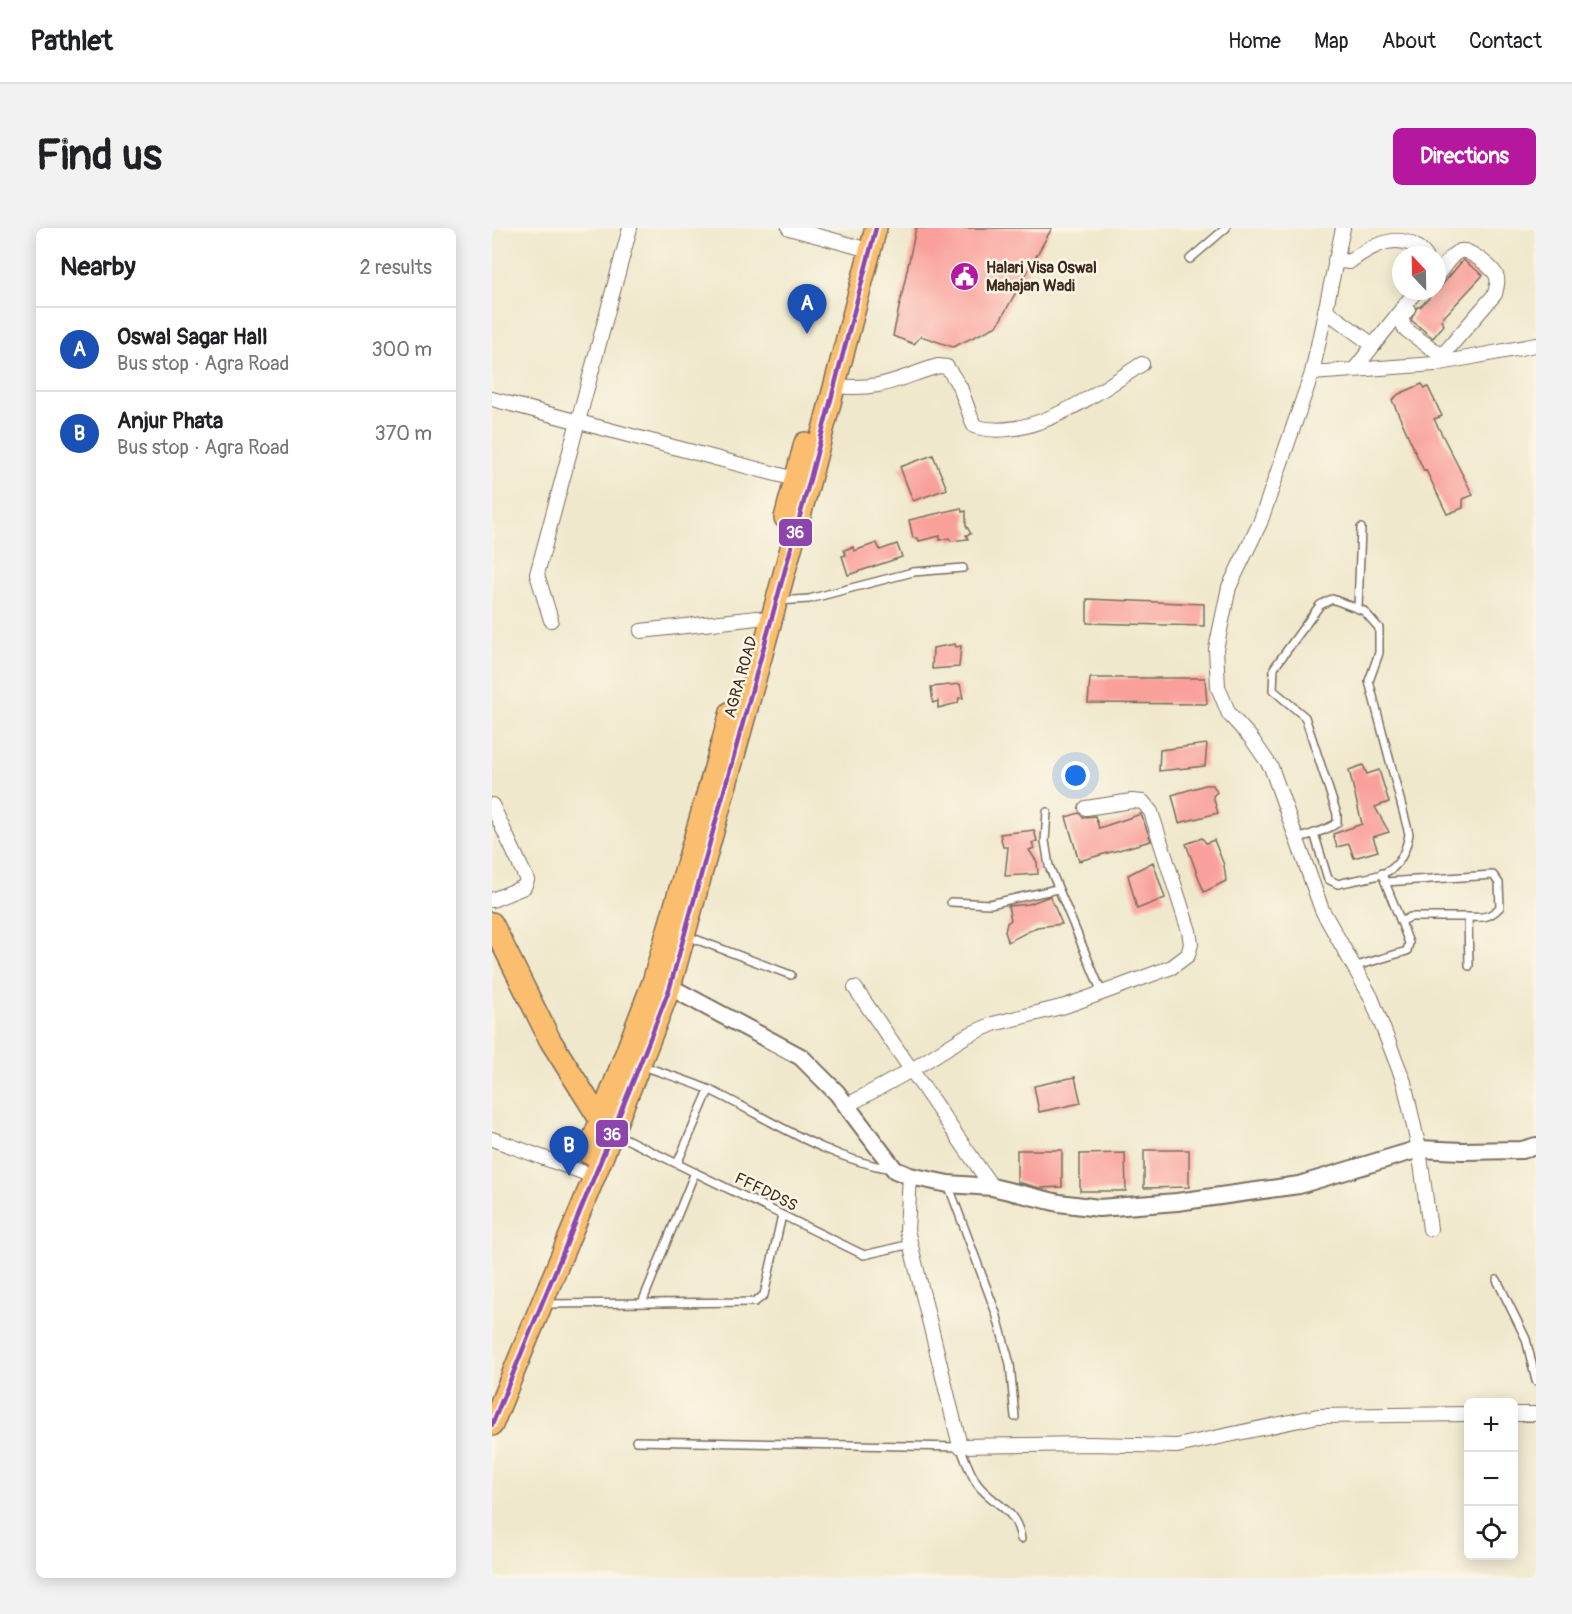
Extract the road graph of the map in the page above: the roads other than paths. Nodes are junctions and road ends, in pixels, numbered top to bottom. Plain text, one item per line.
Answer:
1 (630, 228) edge
2 (789, 228) edge
3 (876, 228) edge
4 (1226, 228) edge
5 (1343, 228) edge
6 (861, 238) edge
7 (1418, 246) edge
8 (1190, 259) dead end
9 (1335, 260) junction
10 (1446, 265) edge
11 (1409, 300) edge
12 (1416, 300) edge
13 (1325, 309) junction
14 (1373, 345) junction
15 (1536, 345) edge
16 (1438, 360) junction
17 (1142, 364) dead end
18 (1354, 370) junction
19 (1312, 373) junction
20 (835, 386) junction
21 (492, 399) edge
22 (576, 421) junction
23 (795, 479) junction
24 (1361, 528) dead end
25 (963, 568) dead end
26 (776, 601) junction
27 (1358, 608) junction
28 (757, 618) junction
29 (551, 620) dead end
30 (641, 631) dead end
31 (492, 805) edge
32 (1086, 808) dead end
33 (1047, 812) dead end
34 (1314, 833) junction
35 (1296, 839) junction
36 (1382, 873) junction
37 (1385, 882) junction
38 (1057, 889) junction
39 (492, 900) edge
40 (951, 902) dead end
41 (1468, 917) junction
42 (1401, 922) junction
43 (492, 923) edge
44 (685, 935) junction
45 (1469, 966) dead end
46 (1353, 967) junction
47 (791, 975) dead end
48 (661, 984) junction
49 (855, 988) dead end
50 (1102, 993) junction
51 (640, 1065) junction
52 (913, 1070) junction
53 (709, 1090) junction
54 (846, 1106) junction
55 (606, 1126) junction
56 (492, 1138) edge
57 (1536, 1146) edge
58 (1419, 1149) junction
59 (677, 1164) junction
60 (695, 1172) junction
61 (902, 1173) junction
62 (586, 1174) junction
63 (948, 1184) junction
64 (992, 1187) junction
65 (782, 1215) junction
66 (1430, 1229) dead end
67 (911, 1244) junction
68 (1497, 1280) dead end
69 (642, 1303) junction
70 (541, 1304) junction
71 (1536, 1381) edge
72 (492, 1387) edge
73 (1464, 1414) edge
74 (1518, 1414) edge
75 (1536, 1414) edge
76 (1015, 1417) dead end
77 (492, 1425) edge
78 (636, 1441) dead end
79 (961, 1447) junction
80 (1021, 1539) dead end

1 - 22 street
2 - 6 street
3 - 20 main road, AGRA ROAD
4 - 8 lane
5 - 9 street
6 - 23 main road, AGRA ROAD
7 - 9 street
9 - 13 street
10 - 16 street
11 - 14 street
12 - 16 street
13 - 14 street
13 - 19 street
14 - 18 street
15 - 16 street
16 - 18 street
17 - 20 street
18 - 19 street
19 - 35 street
20 - 26 main road, AGRA ROAD
21 - 22 street
22 - 23 street
22 - 29 street
23 - 28 main road, AGRA ROAD
24 - 27 lane
25 - 26 lane
26 - 44 main road, AGRA ROAD
27 - 34 lane
27 - 36 lane
28 - 30 street
28 - 48 main road, AGRA ROAD
31 - 39 street
32 - 50 street
33 - 38 lane
34 - 35 lane
34 - 36 lane
35 - 46 street
36 - 37 lane
37 - 41 lane
37 - 42 lane
38 - 40 lane
38 - 50 lane
41 - 42 lane
41 - 45 lane
42 - 46 lane
43 - 55 main road
44 - 47 lane
44 - 48 main road, AGRA ROAD
46 - 58 street
48 - 51 main road, AGRA ROAD
48 - 54 street
48 - 55 main road, AGRA ROAD
49 - 52 street
50 - 52 street
51 - 53 lane
51 - 55 main road, AGRA ROAD
52 - 54 street
52 - 64 street
53 - 59 lane
53 - 61 lane
54 - 61 street
55 - 59 lane, FFFDDSS
55 - 62 main road
56 - 62 street
57 - 58 street
58 - 64 street
58 - 66 street
59 - 60 lane, FFFDDSS
60 - 65 lane, FFFDDSS
60 - 69 lane
61 - 63 street
61 - 67 street
62 - 70 main road
62 - 72 main road
63 - 64 street
63 - 76 lane
65 - 67 lane, FFFDDSS
65 - 69 lane
67 - 79 street
68 - 71 lane
69 - 70 lane
70 - 77 main road
73 - 79 street
74 - 75 street
78 - 79 lane
79 - 80 lane

